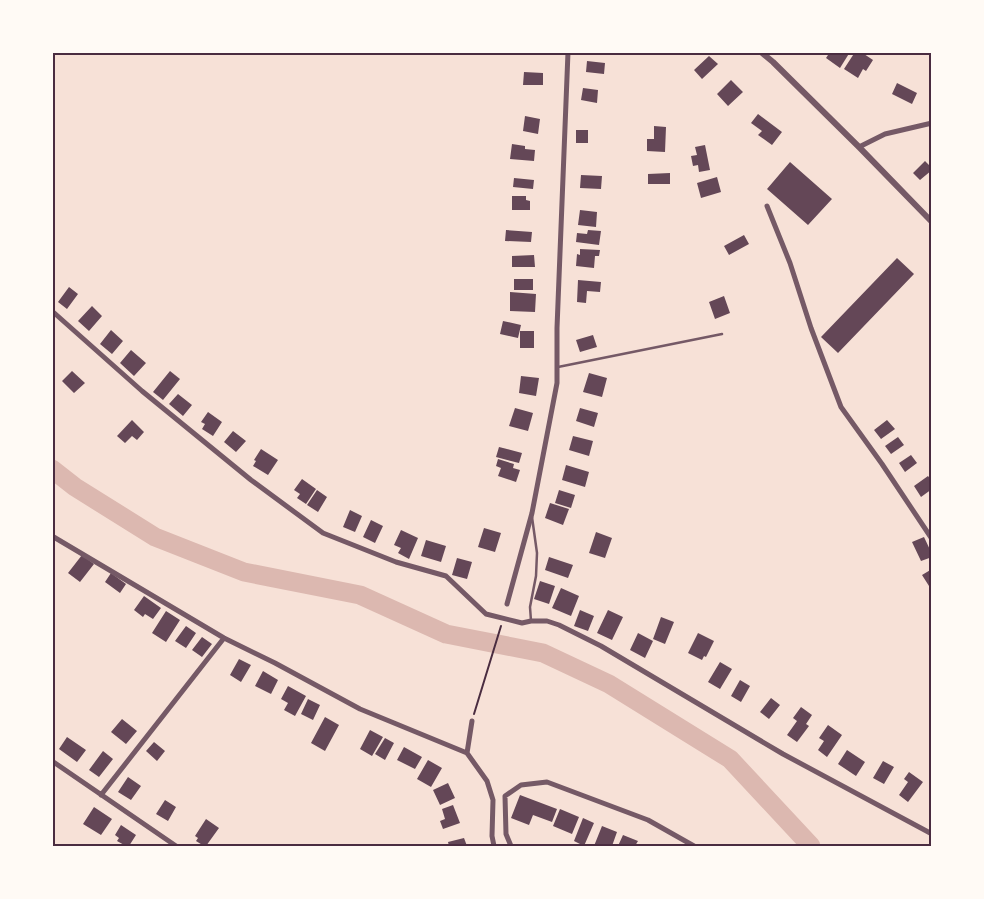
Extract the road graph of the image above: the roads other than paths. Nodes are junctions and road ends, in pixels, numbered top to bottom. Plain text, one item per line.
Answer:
1 (568, 52) edge
2 (761, 52) edge
3 (932, 123) edge
4 (859, 147) junction
5 (767, 206) dead end
6 (932, 222) edge
7 (52, 311) edge
8 (722, 334) dead end
9 (557, 367) junction
10 (532, 513) junction
11 (53, 537) edge
12 (932, 539) edge
13 (507, 604) dead end
14 (531, 621) junction
15 (224, 638) junction
16 (472, 721) road end
17 (467, 753) junction
18 (52, 760) edge
19 (101, 794) junction
20 (932, 834) edge
21 (176, 846) edge
22 (494, 846) edge
23 (511, 846) edge
24 (694, 846) edge

1 - 9 street
2 - 4 street
3 - 4 street
4 - 6 street
5 - 12 street
7 - 14 street
8 - 9 lane
9 - 10 street
10 - 13 street
10 - 14 lane
11 - 15 street
14 - 20 street
15 - 17 street
15 - 19 street
16 - 17 street
17 - 22 street
18 - 19 street
19 - 21 street
23 - 24 street

